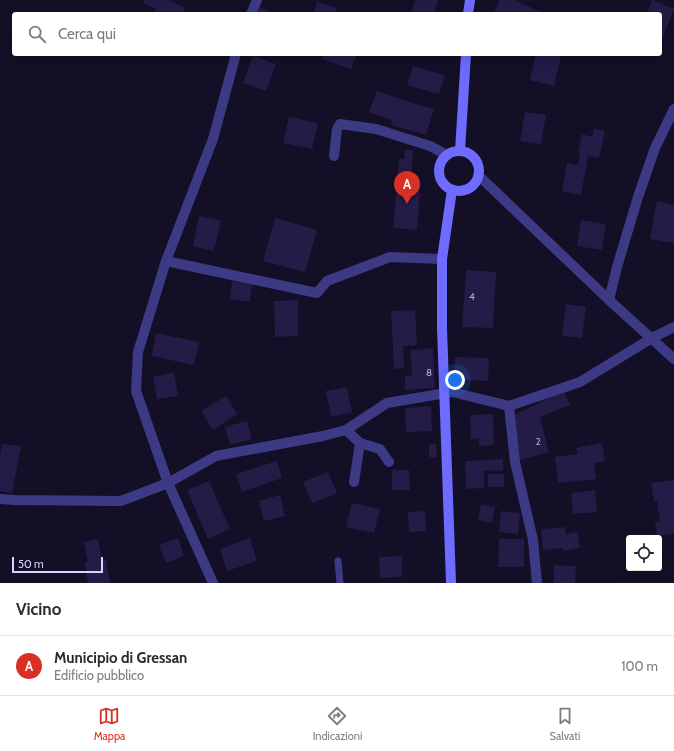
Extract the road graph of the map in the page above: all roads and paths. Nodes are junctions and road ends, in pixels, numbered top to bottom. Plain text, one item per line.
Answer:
1 (256, 0) edge
2 (470, 0) edge
3 (252, 12) edge
4 (468, 12) edge
5 (235, 56) edge
6 (466, 56) edge
7 (674, 109) edge
8 (460, 151) junction
9 (447, 155) junction
10 (334, 156) dead end
11 (478, 175) junction
12 (452, 190) junction
13 (442, 258) junction
14 (166, 261) junction
15 (609, 300) junction
16 (674, 327) edge
17 (652, 338) junction
18 (674, 359) edge
19 (444, 394) junction
20 (509, 406) junction
21 (346, 430) junction
22 (360, 443) junction
23 (389, 462) dead end
24 (354, 482) dead end
25 (168, 483) junction
26 (0, 498) edge
27 (338, 561) dead end
28 (213, 583) edge
29 (340, 583) edge
30 (452, 583) edge
31 (537, 583) edge

1 - 3 street
2 - 4 main road
5 - 14 street
6 - 8 main road
7 - 15 street
8 - 9 main road
8 - 11 main road
9 - 10 street
9 - 12 main road
11 - 12 main road
11 - 15 street
12 - 13 main road
13 - 14 street
13 - 19 main road
14 - 25 street
15 - 17 street
16 - 17 street
17 - 18 street
17 - 20 street
19 - 20 street
19 - 21 street
19 - 30 main road
20 - 31 street
21 - 22 street
21 - 25 street
22 - 23 street
22 - 24 street
25 - 26 street
25 - 28 street
27 - 29 lane

